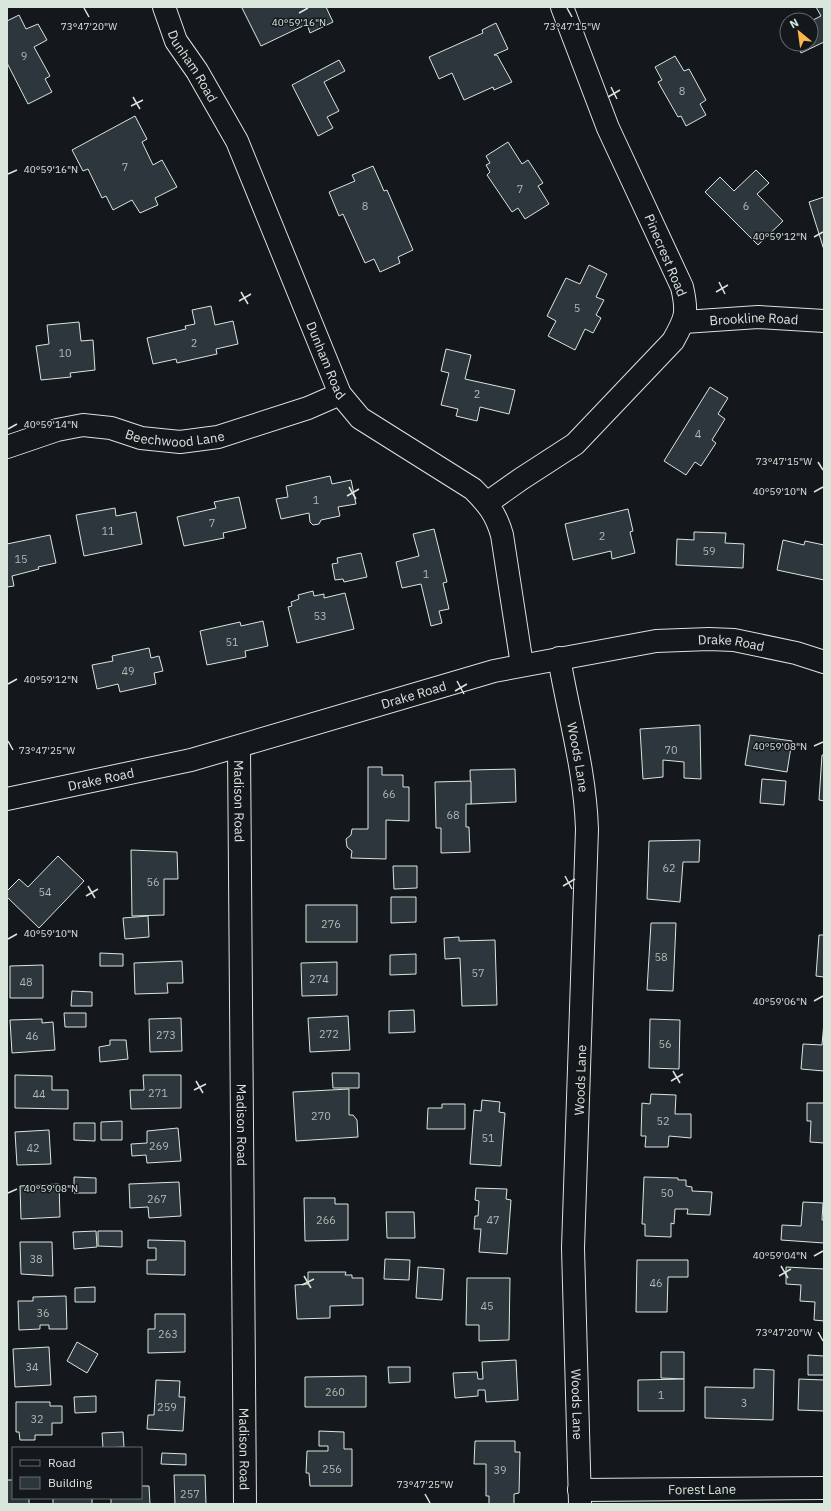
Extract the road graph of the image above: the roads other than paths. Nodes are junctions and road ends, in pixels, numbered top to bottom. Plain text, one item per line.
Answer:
1 (164, 7) edge
2 (562, 7) edge
3 (824, 321) edge
4 (684, 322) junction
5 (340, 394) junction
6 (7, 447) edge
7 (487, 503) junction
8 (559, 658) junction
9 (824, 662) edge
10 (522, 665) junction
11 (239, 747) junction
12 (7, 799) edge
13 (824, 1488) edge
14 (580, 1497) edge
15 (245, 1504) edge

1 - 5 street, Dunham Road
2 - 4 street, Pinecrest Road
3 - 4 street, Brookline Road
4 - 7 street, Pinecrest Road
5 - 6 street, Beechwood Lane
5 - 7 street, Dunham Road
7 - 10 street, Dunham Road
8 - 9 street, Drake Road
8 - 10 street, Drake Road
8 - 14 street, Woods Lane
10 - 11 street, Drake Road
11 - 12 street, Drake Road
11 - 15 street, Madison Road
13 - 14 street, Forest Lane

